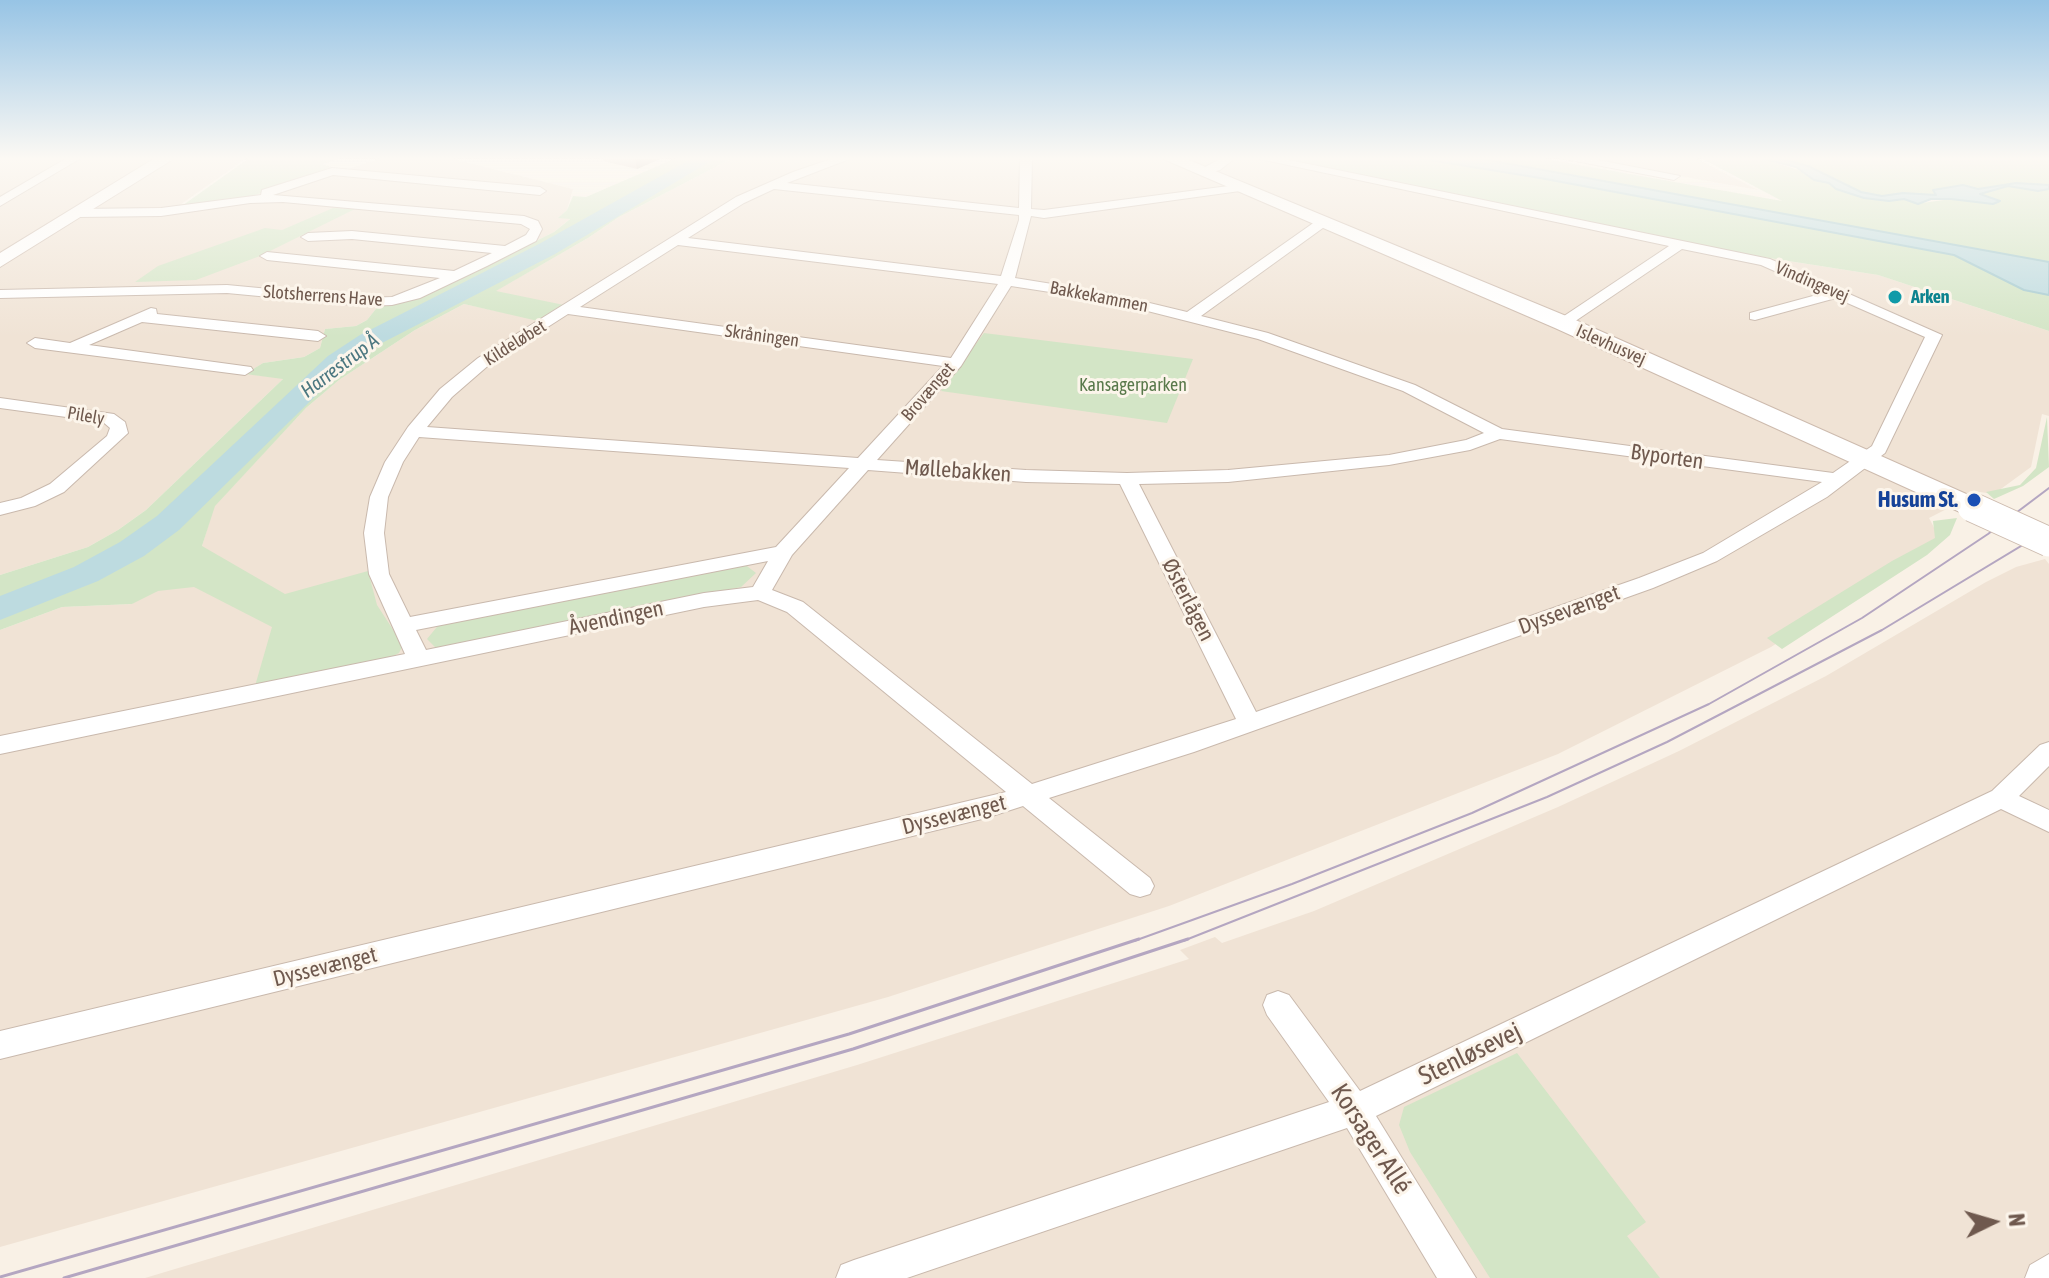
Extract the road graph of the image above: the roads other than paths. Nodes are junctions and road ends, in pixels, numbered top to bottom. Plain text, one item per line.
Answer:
1 (52, 218) edge
2 (70, 218) edge
3 (498, 218) edge
4 (713, 218) edge
5 (1024, 218) edge
6 (1313, 218) edge
7 (1547, 218) edge
8 (1323, 222) junction
9 (308, 237) dead end
10 (678, 241) junction
11 (1679, 245) junction
12 (0, 249) edge
13 (506, 250) junction
14 (267, 256) dead end
15 (0, 261) edge
16 (455, 275) junction
17 (1007, 281) junction
18 (185, 290) junction
19 (1839, 293) junction
20 (0, 294) edge
21 (568, 310) junction
22 (1191, 316) junction
23 (1755, 316) dead end
24 (140, 317) junction
25 (1563, 323) junction
26 (318, 336) dead end
27 (35, 343) dead end
28 (73, 348) junction
29 (955, 363) junction
30 (245, 370) dead end
31 (0, 403) edge
32 (414, 431) junction
33 (1498, 434) junction
34 (1863, 458) junction
35 (864, 464) junction
36 (1127, 479) junction
37 (1837, 479) junction
38 (0, 509) edge
39 (2049, 542) edge
40 (783, 552) junction
41 (760, 593) junction
42 (405, 625) junction
43 (419, 659) junction
44 (1249, 722) junction
45 (0, 745) edge
46 (2049, 751) edge
47 (1028, 796) junction
48 (2001, 798) junction
49 (2049, 822) edge
50 (1140, 886) dead end
51 (1278, 1005) dead end
52 (0, 1045) edge
53 (1354, 1110) junction
54 (2049, 1272) edge
55 (854, 1278) edge
56 (1458, 1278) edge
57 (2043, 1278) edge

1 - 12 street
2 - 15 street
3 - 13 street, Slotsherrens Have
4 - 10 street, Kildeløbet
5 - 17 street, Brovænget
6 - 8 street, Islevhusvej
7 - 11 street, Vindingevej
8 - 22 street
8 - 25 street, Islevhusvej
9 - 13 street
10 - 17 street, Bakkekammen
10 - 21 street, Kildeløbet
11 - 19 street, Vindingevej
11 - 25 street
13 - 16 street, Slotsherrens Have
14 - 16 street, Slotsherrens Have
16 - 18 street, Slotsherrens Have
17 - 22 street, Bakkekammen
17 - 29 street, Brovænget
18 - 20 street, Slotsherrens Have
18 - 24 street
19 - 23 street
19 - 34 street, Vindingevej
21 - 29 street, Skråningen
21 - 32 street, Kildeløbet
22 - 33 street, Bakkekammen
24 - 26 street, Slotsherrens Have
24 - 28 street
25 - 34 street, Islevhusvej
27 - 28 street
28 - 30 street
29 - 35 street, Brovænget
31 - 38 street, Pilely
32 - 35 street, Møllebakken
32 - 42 street, Kildeløbet
33 - 36 street, Møllebakken
33 - 37 street, Byporten
34 - 37 street, Dyssevænget
34 - 39 street, Islevhusvej, bridge
35 - 36 street, Møllebakken
35 - 40 street, Brovænget
36 - 44 street, Østerlågen
37 - 44 street, Dyssevænget
40 - 41 street, Brovænget
40 - 42 street, Åvendingen
41 - 43 street, Åvendingen
41 - 47 street, Åvendingen
42 - 43 street, Kildeløbet
43 - 45 street, Åvendingen
44 - 47 street, Dyssevænget
46 - 48 street, Stenløsevej
47 - 50 street, Åvendingen
47 - 52 street, Dyssevænget
48 - 49 street
48 - 53 street, Stenløsevej
51 - 53 street, Korsager Allé
53 - 55 street, Stenløsevej
53 - 56 street, Korsager Allé
54 - 57 street

